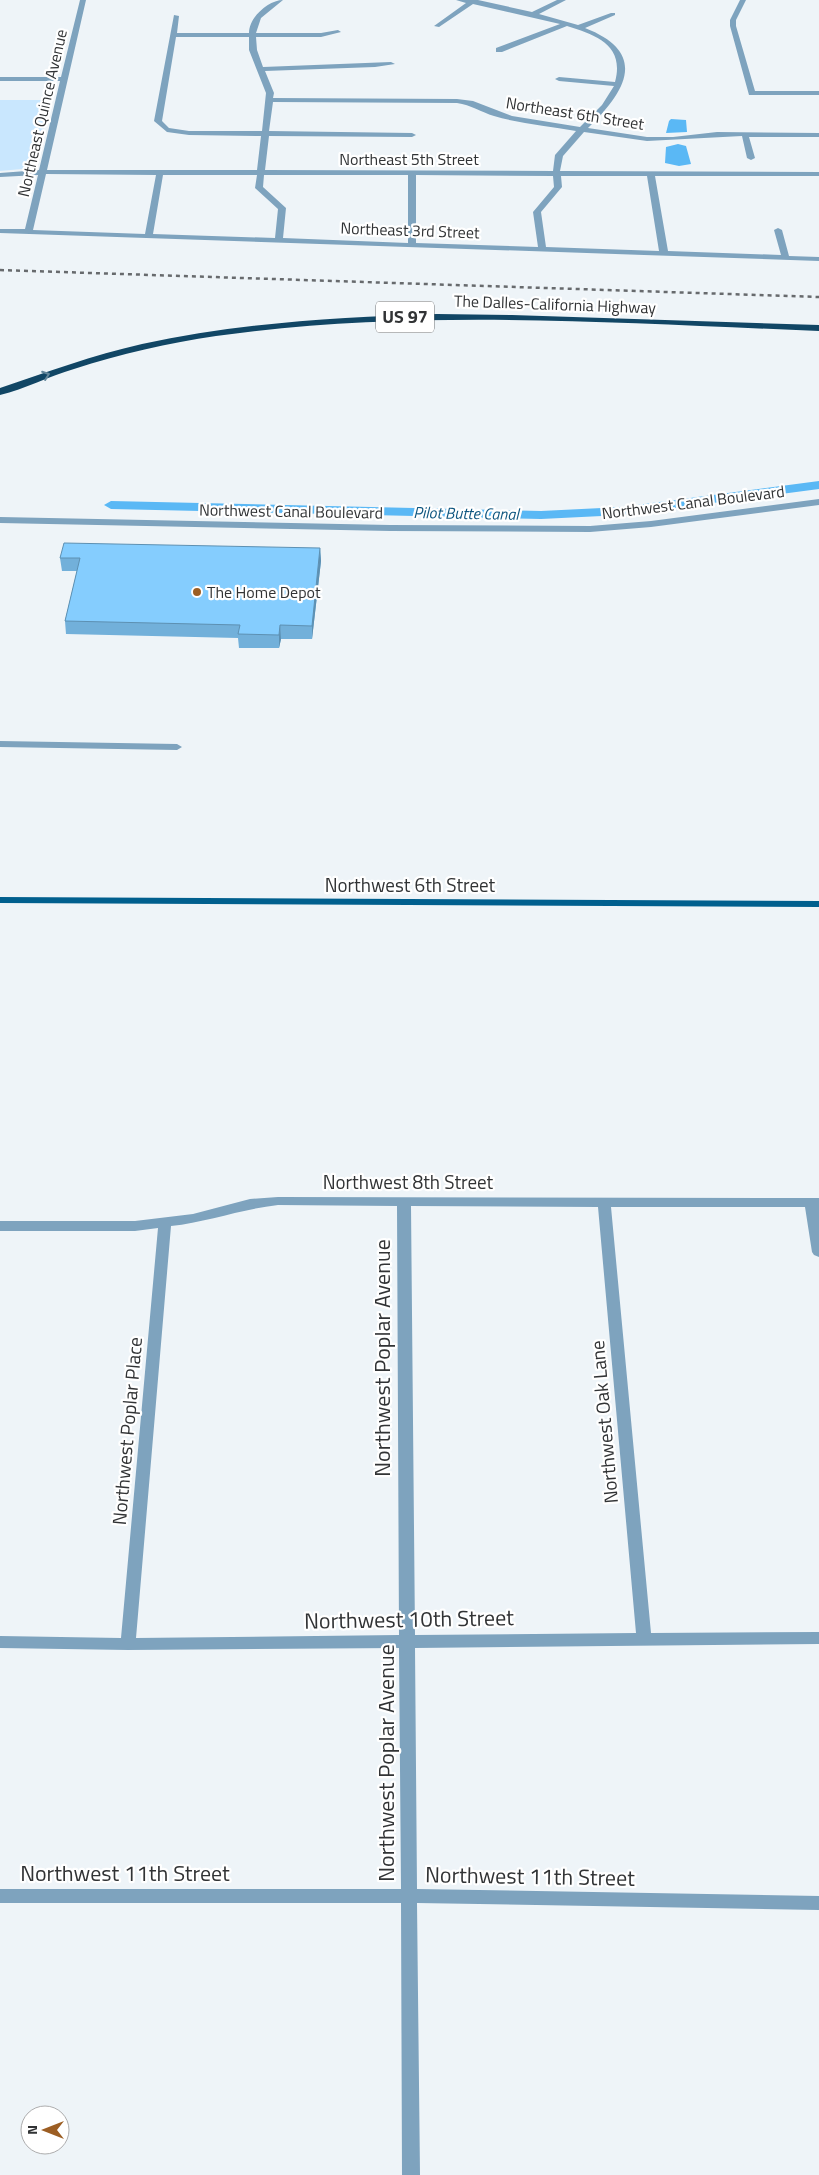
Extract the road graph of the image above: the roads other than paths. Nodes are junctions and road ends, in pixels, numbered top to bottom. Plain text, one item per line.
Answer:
1 (83, 0) edge
2 (280, 0) edge
3 (459, 0) edge
4 (563, 0) edge
5 (743, 0) edge
6 (474, 1) edge
7 (533, 14) junction
8 (613, 14) dead end
9 (176, 16) dead end
10 (566, 24) junction
11 (438, 26) dead end
12 (578, 28) junction
13 (338, 32) dead end
14 (172, 35) junction
15 (251, 35) junction
16 (499, 50) dead end
17 (391, 64) dead end
18 (260, 70) junction
19 (0, 79) edge
20 (64, 79) junction
21 (559, 79) dead end
22 (618, 84) junction
23 (819, 94) edge
24 (269, 100) junction
25 (583, 130) junction
26 (265, 134) junction
27 (745, 134) junction
28 (819, 134) edge
29 (412, 135) dead end
30 (751, 158) dead end
31 (42, 172) junction
32 (160, 172) junction
33 (261, 173) junction
34 (412, 173) junction
35 (558, 174) junction
36 (651, 174) junction
37 (819, 174) edge
38 (0, 175) edge
39 (778, 230) dead end
40 (0, 231) edge
41 (28, 232) junction
42 (149, 236) junction
43 (279, 241) junction
44 (412, 245) junction
45 (542, 250) junction
46 (664, 254) junction
47 (786, 258) junction
48 (819, 259) edge
49 (819, 319) edge
50 (819, 328) edge
51 (0, 381) edge
52 (0, 392) edge
53 (819, 502) edge
54 (0, 520) edge
55 (0, 744) edge
56 (177, 747) dead end
57 (0, 900) edge
58 (819, 904) edge
59 (404, 1201) junction
60 (604, 1201) junction
61 (815, 1203) edge
62 (165, 1222) junction
63 (0, 1226) edge
64 (819, 1252) edge
65 (819, 1638) edge
66 (644, 1639) junction
67 (0, 1642) edge
68 (407, 1642) junction
69 (128, 1644) junction
70 (0, 1896) edge
71 (409, 1896) junction
72 (819, 1903) edge
73 (411, 2175) edge

1 - 20 street, Northeast Quince Avenue
2 - 15 street
3 - 6 street
4 - 7 street
5 - 23 street
6 - 7 street
6 - 11 street
7 - 10 street
8 - 12 street
9 - 14 street
10 - 12 street
10 - 16 street
12 - 22 street
13 - 15 street
14 - 15 street
14 - 26 street
15 - 18 street
17 - 18 street
18 - 24 street
19 - 20 street
20 - 31 street, Northeast Quince Avenue
21 - 22 street
22 - 25 street
24 - 25 street, Northeast 6th Street
24 - 26 street
25 - 27 street, Northeast 6th Street
25 - 35 street
26 - 29 street
26 - 33 street
27 - 28 street, Northeast 6th Street
27 - 30 street
31 - 32 street, Northeast 5th Street
31 - 38 street, Northeast 5th Street
31 - 41 street, Northeast Quince Avenue
32 - 33 street, Northeast 5th Street
32 - 42 street
33 - 34 street, Northeast 5th Street
33 - 43 street
34 - 35 street, Northeast 5th Street
34 - 44 street
35 - 36 street, Northeast 5th Street
35 - 45 street
36 - 37 street, Northeast 5th Street
36 - 46 street
39 - 47 street
40 - 41 street, Northeast 3rd Street
41 - 42 street, Northeast 3rd Street
42 - 43 street, Northeast 3rd Street
43 - 44 street, Northeast 3rd Street
44 - 45 street, Northeast 3rd Street
45 - 46 street, Northeast 3rd Street
46 - 47 street, Northeast 3rd Street
47 - 48 street, Northeast 3rd Street
49 - 51 highway, The Dalles-California Highway / US 97
52 -> 50 highway, The Dalles-California Highway / US 97
53 - 54 street, Northwest Canal Boulevard
55 - 56 street
57 - 58 main road, Northwest 6th Street
59 - 60 street, Northwest 8th Street
59 - 62 street, Northwest 8th Street
59 - 68 street, Northwest Poplar Avenue
60 - 61 street, Northwest 8th Street
60 - 66 street, Northwest Oak Lane
61 - 64 street
62 - 63 street, Northwest 8th Street
62 - 69 street, Northwest Poplar Place
65 - 66 street, Northwest 10th Street
66 - 68 street, Northwest 10th Street
67 - 69 street, Northwest 10th Street
68 - 69 street, Northwest 10th Street
68 - 71 street, Northwest Poplar Avenue
70 - 71 street, Northwest 11th Street
71 - 72 street, Northwest 11th Street
71 - 73 street, Northwest Poplar Avenue

